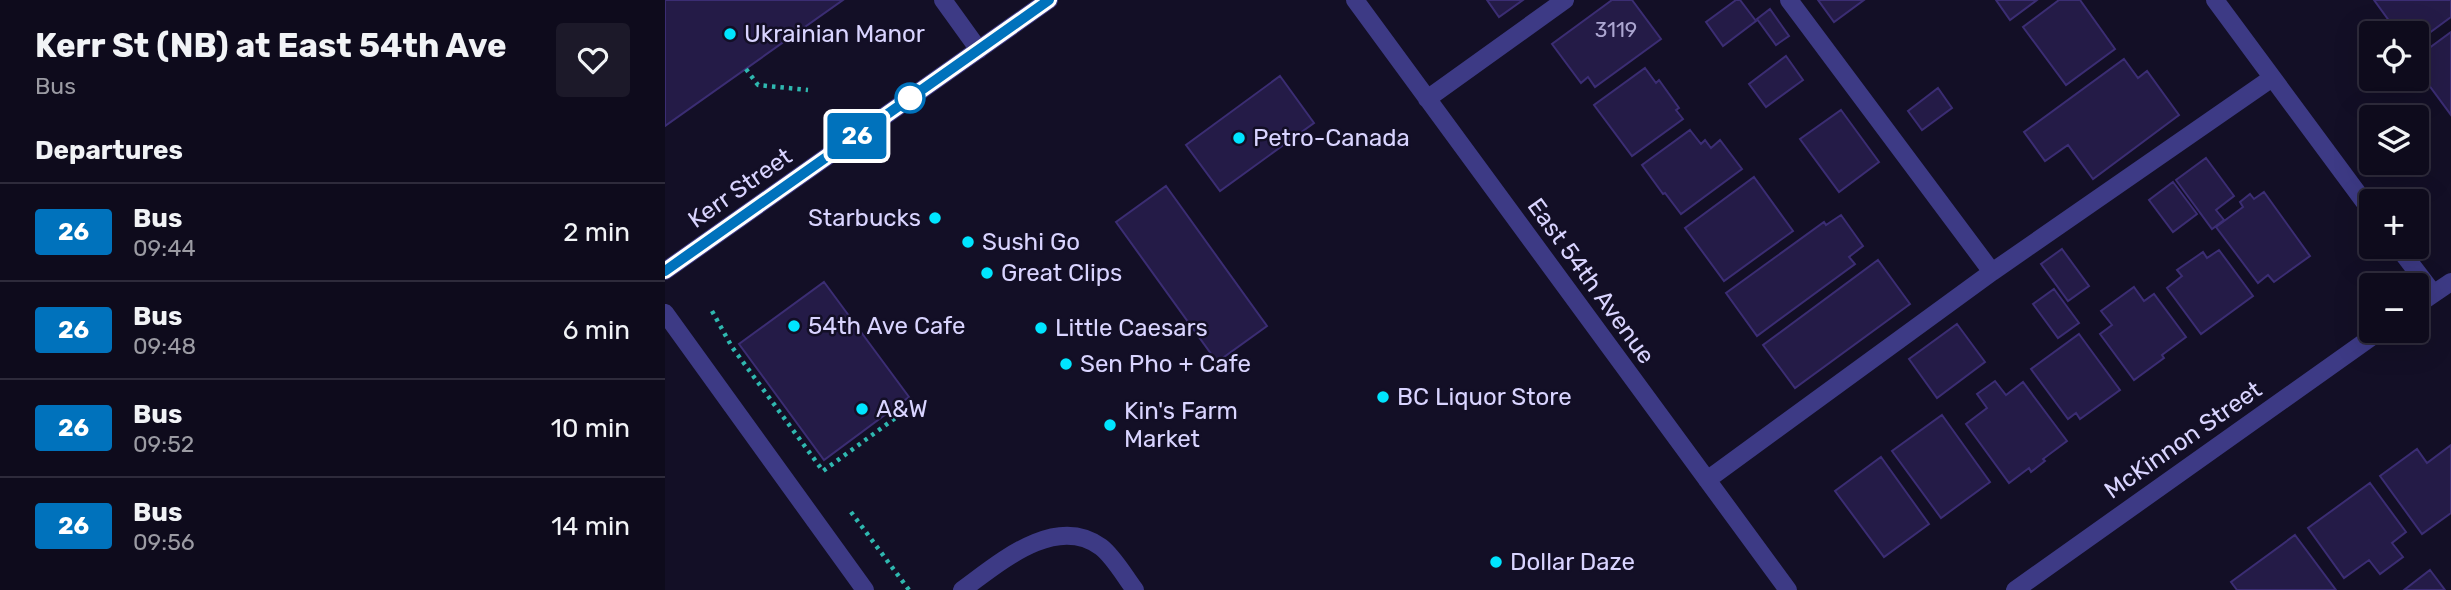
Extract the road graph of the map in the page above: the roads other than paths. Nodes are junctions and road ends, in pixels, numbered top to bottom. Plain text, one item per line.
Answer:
1 (943, 0) edge
2 (1049, 0) edge
3 (1355, 0) edge
4 (1565, 0) edge
5 (1789, 0) edge
6 (2215, 0) edge
7 (979, 50) junction
8 (2272, 78) junction
9 (1427, 99) junction
10 (2359, 195) edge
11 (2406, 259) edge
12 (665, 271) edge
13 (1992, 272) junction
14 (2451, 282) edge
15 (2433, 293) junction
16 (2429, 296) edge
17 (665, 313) edge
18 (2363, 343) edge
19 (1707, 480) junction
20 (865, 590) edge
21 (962, 590) edge
22 (1135, 590) edge
23 (1788, 590) edge
24 (2015, 590) edge

1 - 7 street
2 - 7 street, Kerr Street
3 - 9 street, East 54th Avenue
4 - 9 street
5 - 13 street
6 - 8 street
7 - 12 street, Kerr Street
8 - 10 street
8 - 13 street
9 - 19 street, East 54th Avenue
11 - 15 street
13 - 19 street
14 - 15 street
15 - 16 street
17 - 20 street
18 - 24 street, McKinnon Street
19 - 23 street, East 54th Avenue
21 - 22 street

